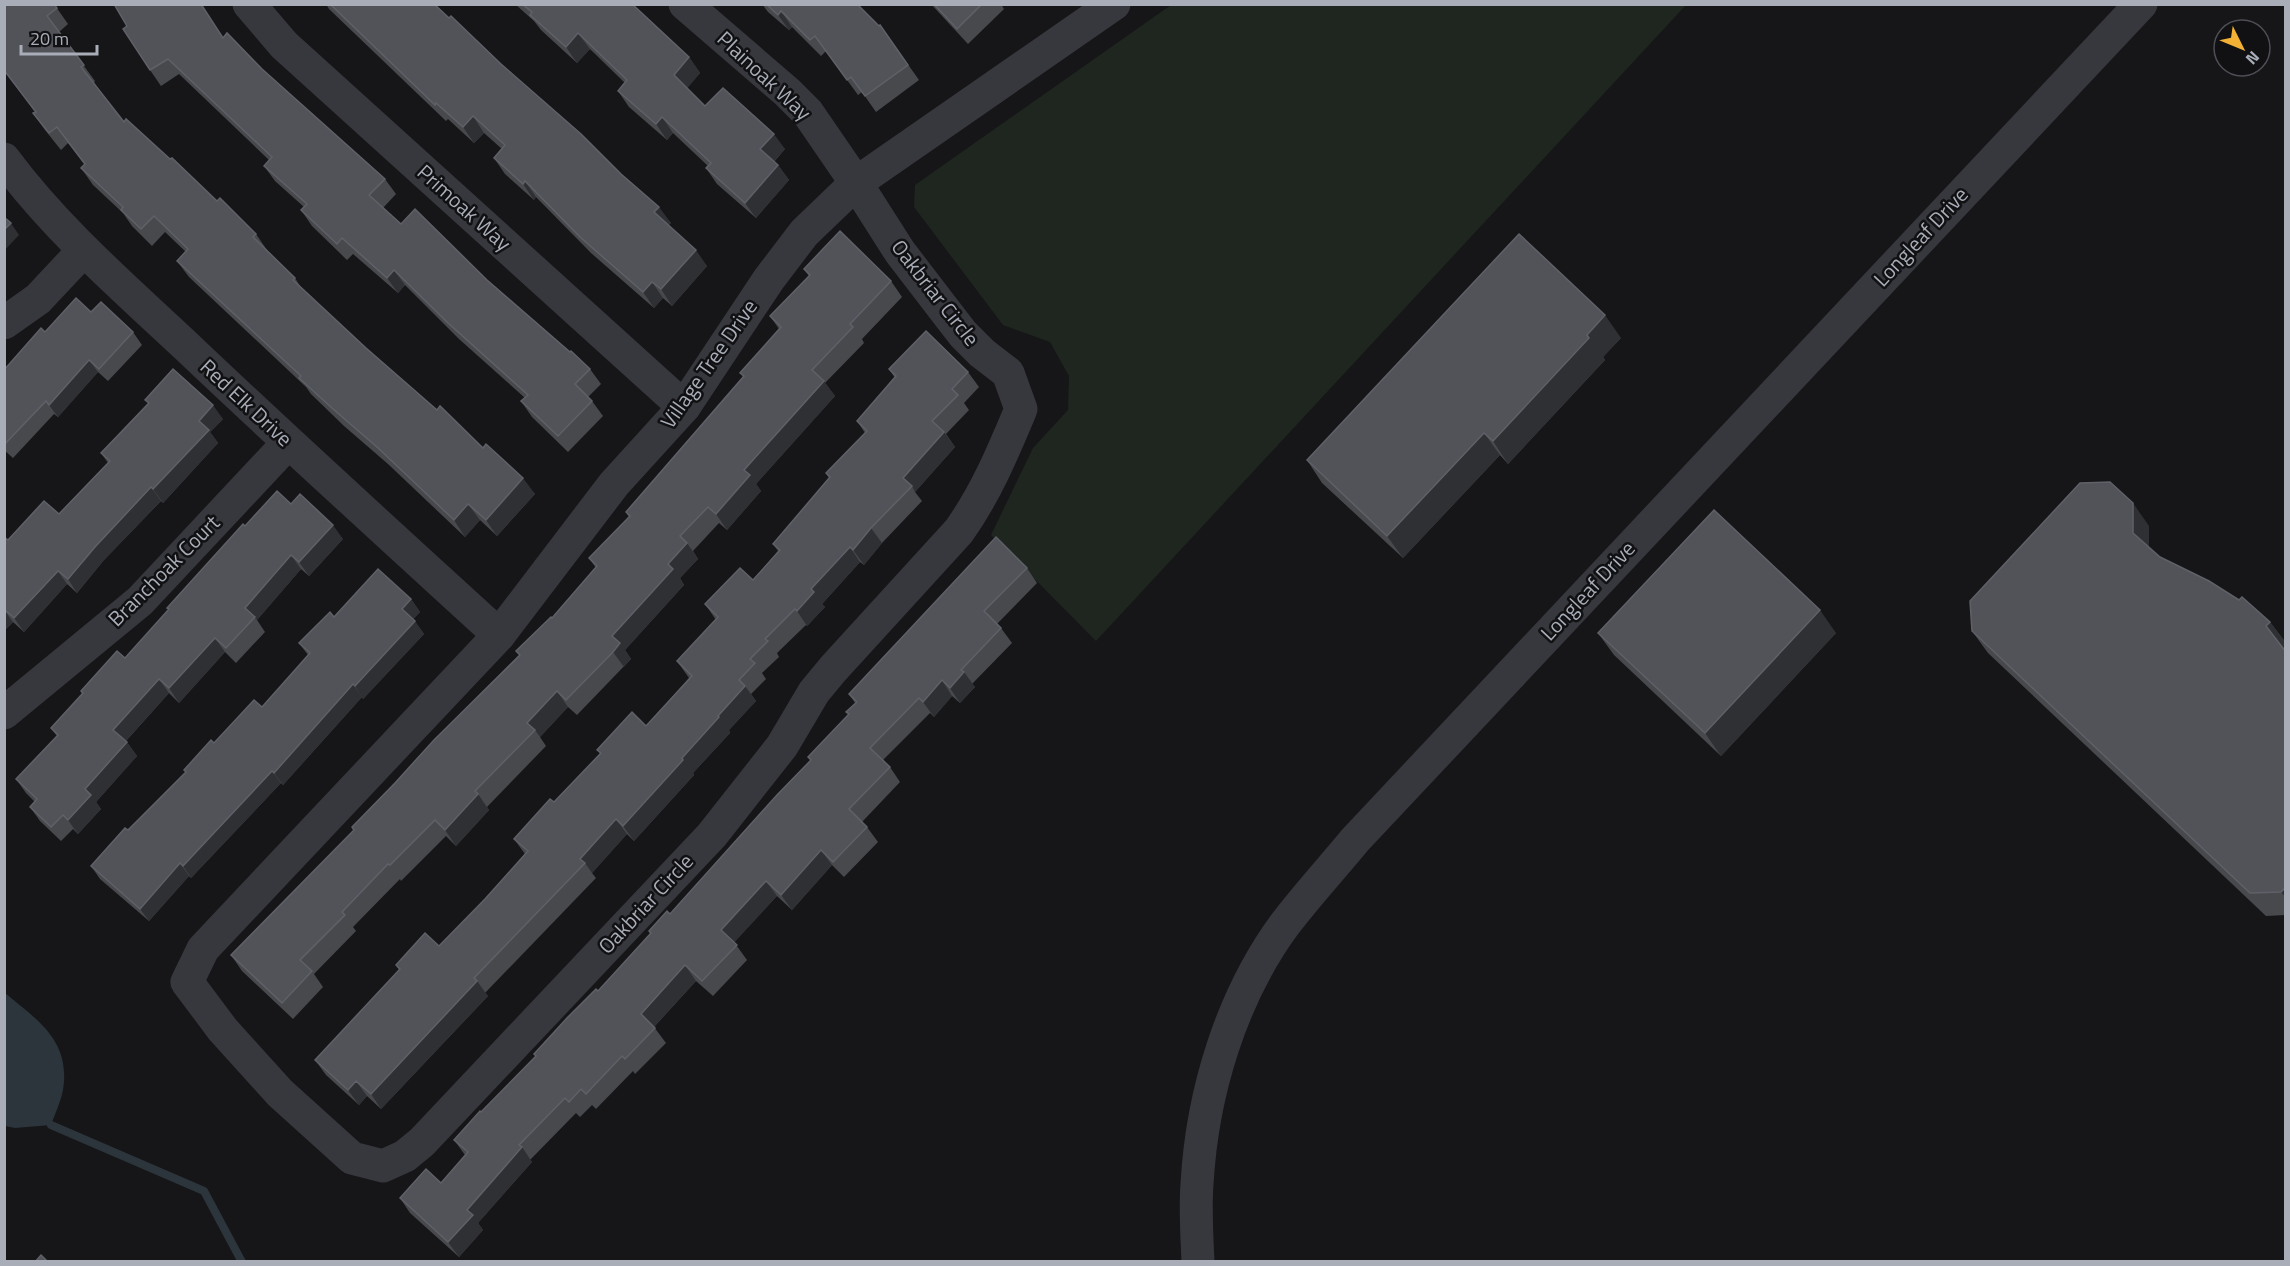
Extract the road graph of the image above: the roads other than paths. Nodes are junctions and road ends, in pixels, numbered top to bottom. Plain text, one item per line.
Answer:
1 (249, 4) edge
2 (685, 4) edge
3 (2141, 4) edge
4 (1091, 10) edge
5 (4, 159) edge
6 (856, 183) junction
7 (84, 250) junction
8 (4, 323) edge
9 (684, 408) junction
10 (288, 443) junction
11 (499, 635) junction
12 (4, 713) edge
13 (358, 784) joint
14 (1198, 1262) edge

1 - 9 street, Primoak Way
2 - 6 street, Plainoak Way
3 - 14 street, Longleaf Drive
4 - 6 street, Village Tree Drive
5 - 7 street, Red Elk Drive
6 - 9 street, Village Tree Drive
6 - 13 street, Oakbriar Circle
7 - 8 street
7 - 10 street, Red Elk Drive
9 - 11 street, Village Tree Drive
10 - 11 street, Red Elk Drive
10 - 12 street, Branchoak Court
11 - 13 street, Village Tree Drive

